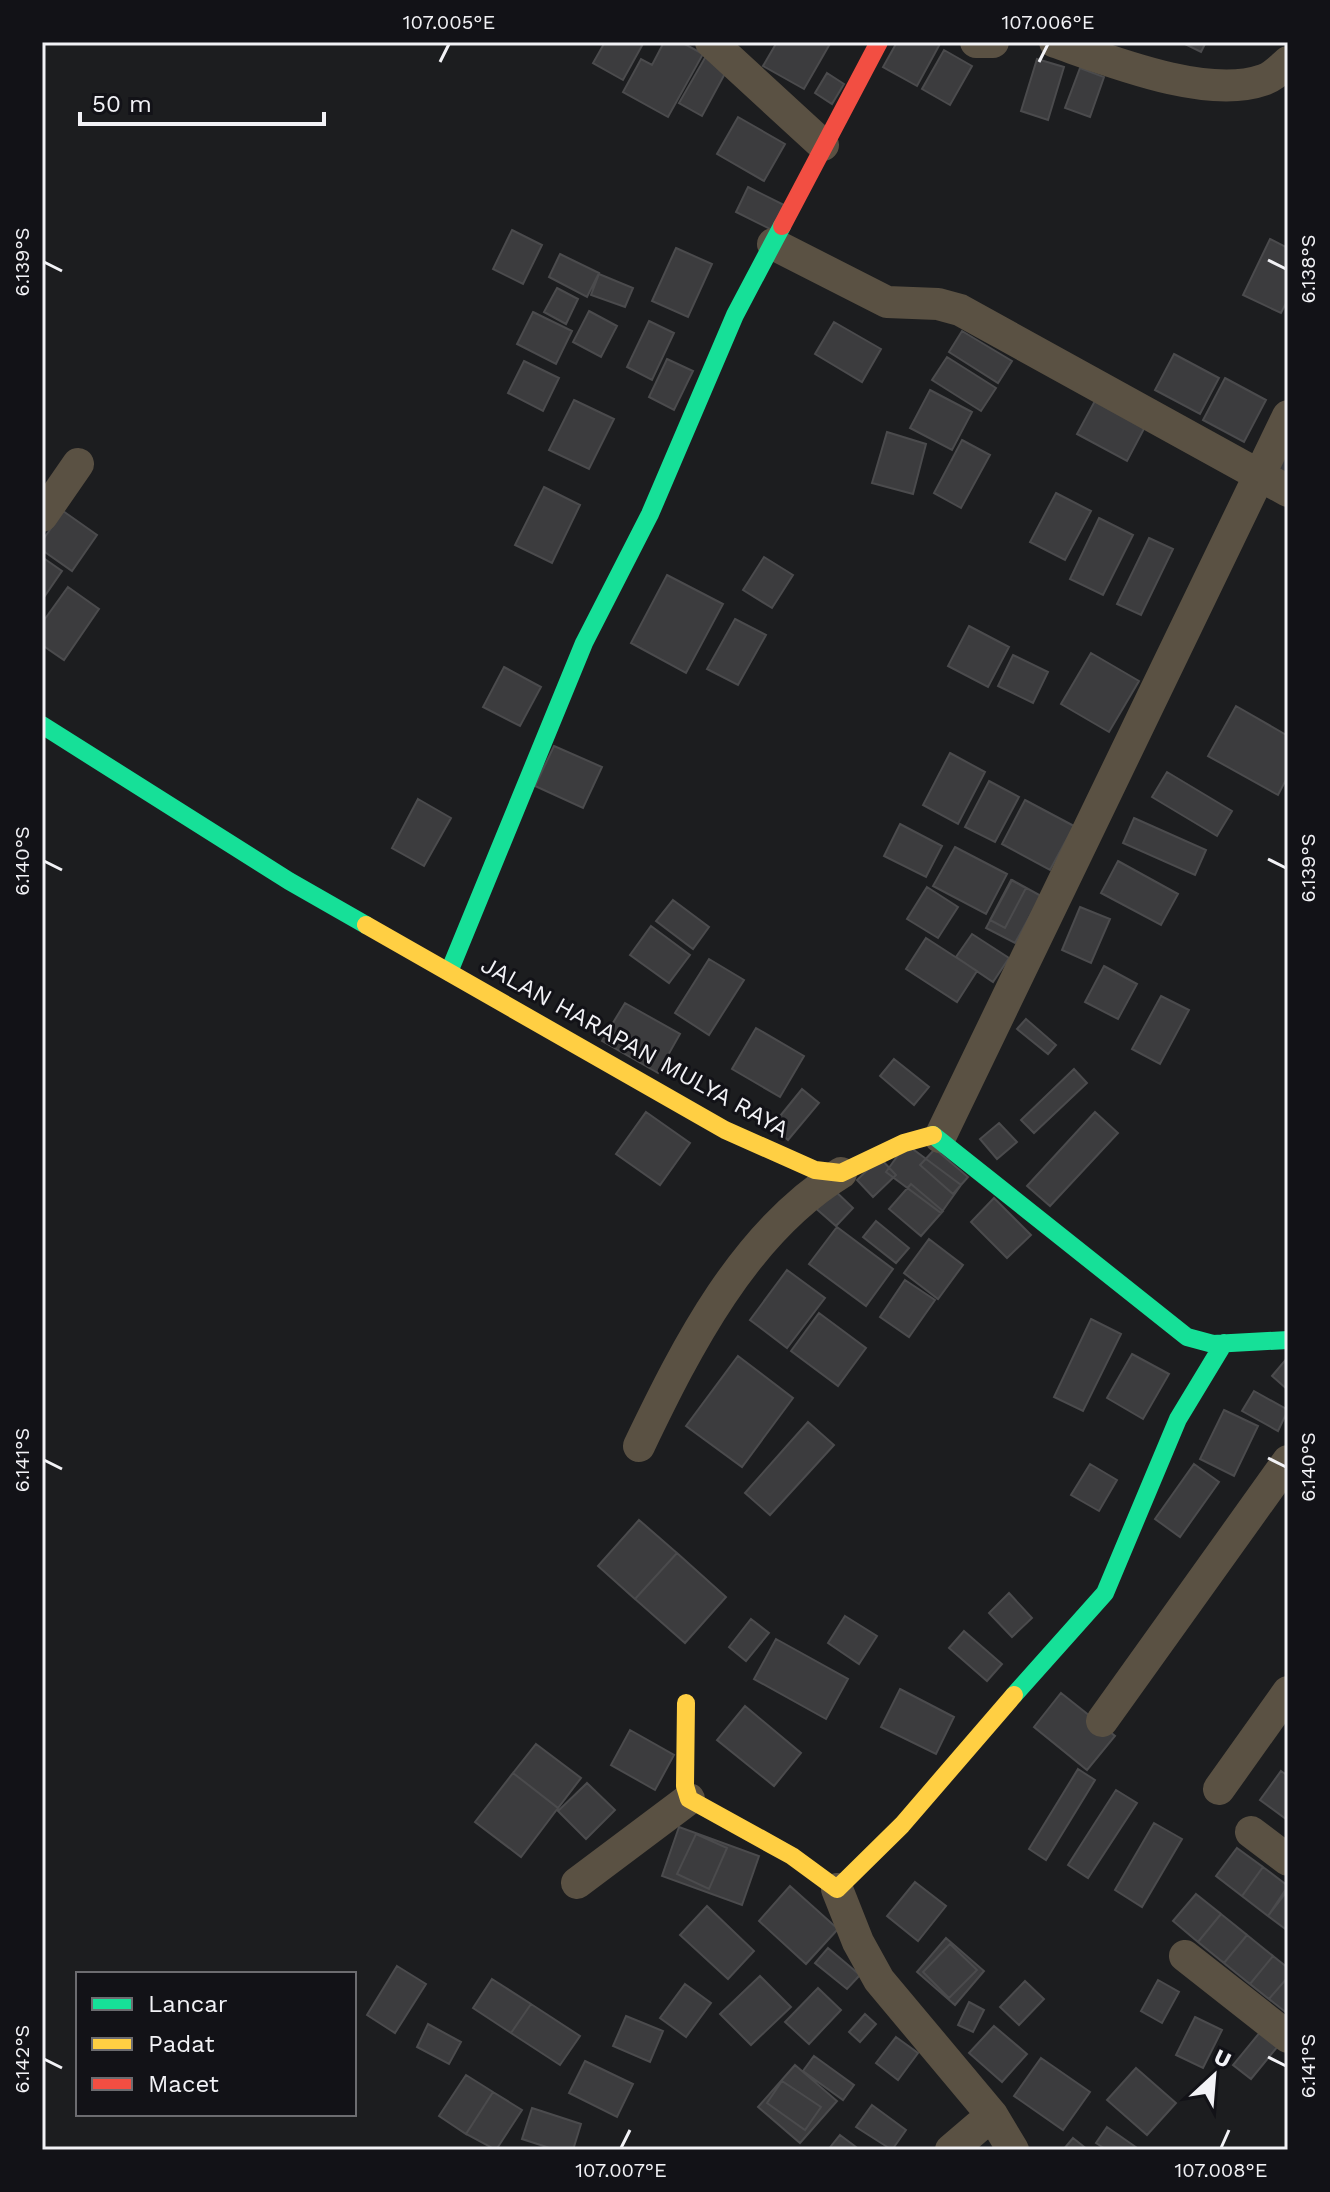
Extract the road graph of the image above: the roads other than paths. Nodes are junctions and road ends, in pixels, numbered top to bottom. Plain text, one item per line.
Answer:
1 (711, 42) edge
2 (879, 42) edge
3 (976, 42) edge
4 (993, 42) edge
5 (1055, 42) edge
6 (1288, 62) edge
7 (823, 145) junction
8 (773, 244) junction
9 (1288, 416) edge
10 (78, 464) dead end
11 (1259, 476) junction
12 (1288, 491) edge
13 (45, 505) edge
14 (42, 725) edge
15 (449, 972) junction
16 (940, 1137) junction
17 (841, 1173) junction
18 (1288, 1340) edge
19 (1224, 1343) junction
20 (639, 1446) dead end
21 (1288, 1461) edge
22 (1288, 1692) edge
23 (686, 1703) dead end
24 (1102, 1721) dead end
25 (1219, 1789) dead end
26 (689, 1799) junction
27 (1251, 1832) dead end
28 (1288, 1860) edge
29 (577, 1883) dead end
30 (837, 1889) junction
31 (1185, 1956) dead end
32 (1288, 2037) edge
33 (992, 2115) junction
34 (951, 2150) edge
35 (1013, 2150) edge

1 - 7 street
2 - 7 street
3 - 4 street
5 - 6 street
7 - 8 street
8 - 11 street
8 - 15 street
9 - 11 street
10 - 13 street
11 - 12 street
11 - 16 street
14 - 15 street, JALAN HARAPAN MULYA RAYA
15 - 17 street, JALAN HARAPAN MULYA RAYA
16 - 17 street
16 - 19 street
17 - 20 street
18 - 19 street
19 - 30 street
21 - 24 street
22 - 25 street
23 - 26 street
26 - 29 street
26 - 30 street
27 - 28 street
30 - 33 street
31 - 32 street
33 - 34 street
33 - 35 street

